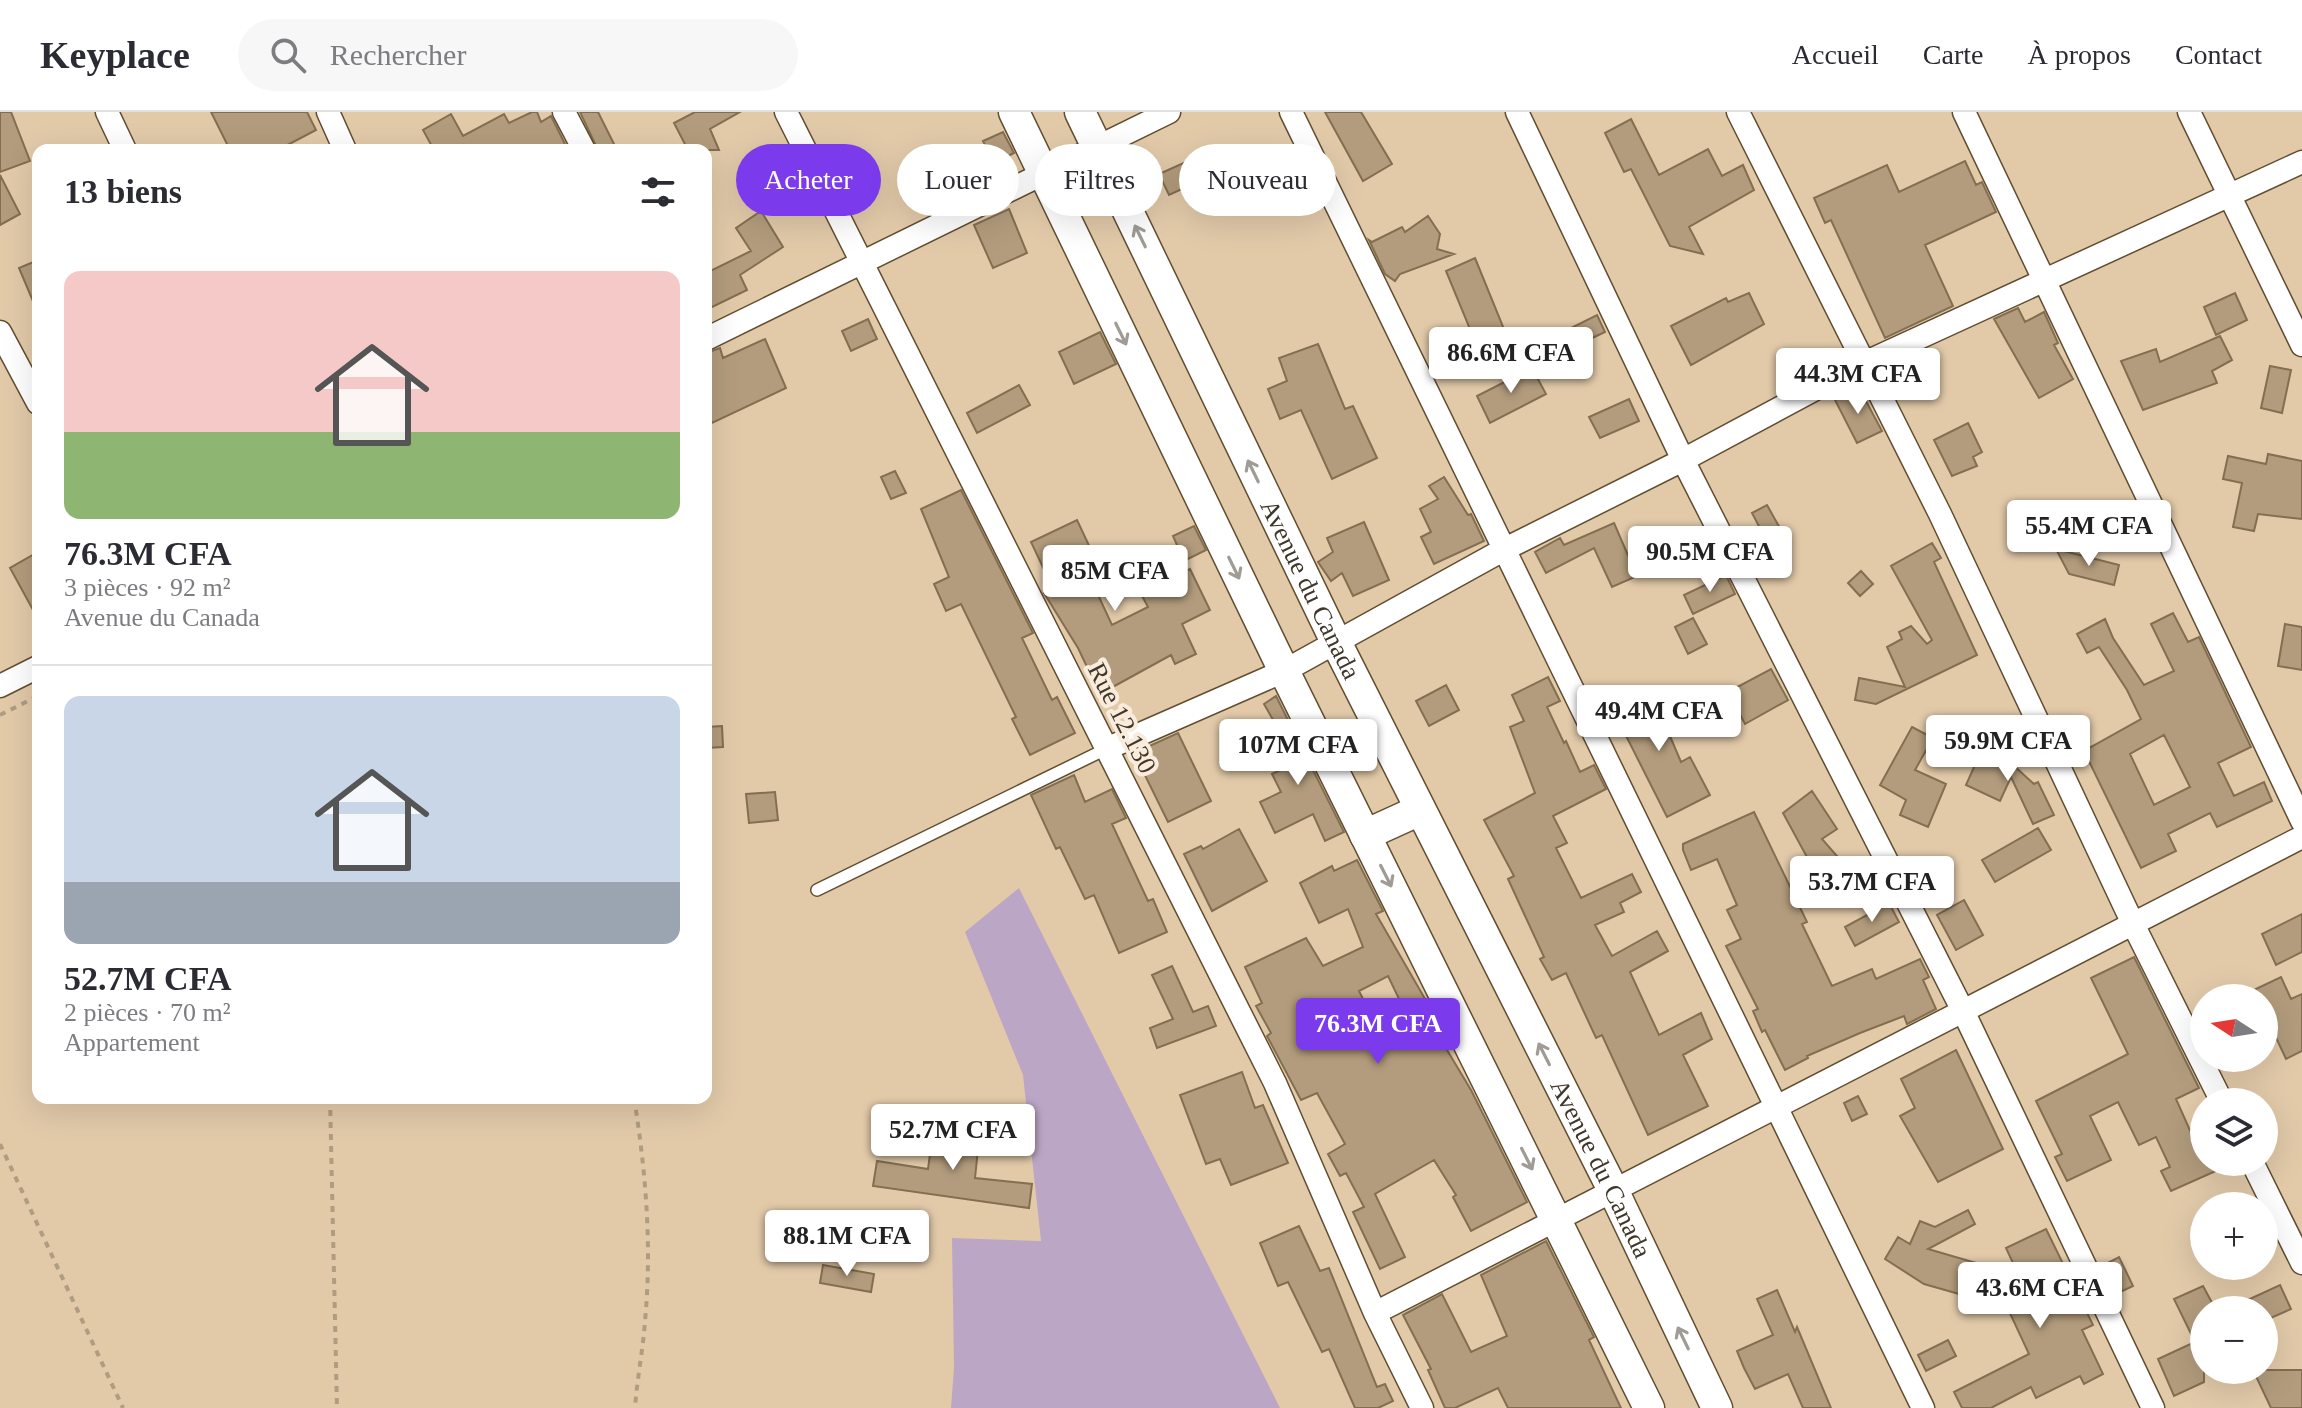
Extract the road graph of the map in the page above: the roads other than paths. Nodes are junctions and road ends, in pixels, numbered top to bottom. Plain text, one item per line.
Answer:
1 (107, 112) edge
2 (328, 112) edge
3 (564, 112) edge
4 (786, 112) edge
5 (1014, 112) edge
6 (1080, 112) edge
7 (1169, 112) edge
8 (1291, 112) edge
9 (1517, 112) edge
10 (1738, 112) edge
11 (1964, 112) edge
12 (2189, 112) edge
13 (122, 144) edge
14 (342, 144) edge
15 (581, 144) edge
16 (1096, 144) edge
17 (1103, 144) edge
18 (1035, 155) edge
19 (2302, 162) edge
20 (1035, 177) edge
21 (2230, 196) junction
22 (1065, 216) edge
23 (1130, 216) edge
24 (860, 263) junction
25 (2044, 283) junction
26 (0, 332) edge
27 (712, 336) edge
28 (2302, 345) edge
29 (1862, 364) junction
30 (32, 392) edge
31 (1683, 460) junction
32 (1503, 550) junction
33 (1336, 642) junction
34 (32, 670) edge
35 (1284, 671) junction
36 (0, 686) edge
37 (1106, 749) junction
38 (1420, 810) junction
39 (2302, 821) edge
40 (1365, 835) junction
41 (2302, 837) edge
42 (817, 890) dead end
43 (2134, 926) junction
44 (1964, 1013) junction
45 (2215, 1088) edge
46 (1779, 1106) junction
47 (2259, 1176) edge
48 (1614, 1192) junction
49 (1559, 1221) junction
50 (2302, 1263) edge
51 (1375, 1313) junction
52 (1422, 1408) edge
53 (1649, 1408) edge
54 (1717, 1408) edge
55 (1923, 1408) edge
56 (2153, 1408) edge

1 - 13 street
2 - 14 street
3 - 15 street
4 - 24 street, Rue 12.130
5 - 18 main road
6 - 16 main road, Avenue du Canada
7 - 17 street
8 - 32 street
9 - 31 street
10 - 29 street
11 - 25 street
12 - 21 street
19 - 21 street
20 - 24 street
21 - 25 street
21 - 28 street
22 -> 35 main road
33 -> 23 main road, Avenue du Canada
24 - 27 street
24 - 37 street, Rue 12.130
25 - 29 street
25 - 39 street
26 - 30 street
29 - 31 street
29 - 43 street
31 - 32 street
31 - 44 street
32 - 33 street
32 - 46 street
33 - 35 street
33 - 38 main road, Avenue du Canada
34 - 36 street
35 - 37 street
35 - 40 main road
37 - 42 lane
37 - 51 street, Rue 12.130
38 - 40 main road
48 -> 38 main road, Avenue du Canada
40 -> 49 main road
41 - 43 street
43 - 44 street
43 - 45 street
44 - 46 street
44 - 56 street
46 - 48 street
46 - 55 street
47 - 50 street
48 - 49 street
54 -> 48 main road, Avenue du Canada
49 - 51 street
49 - 53 main road
51 - 52 street, Rue 12.130

